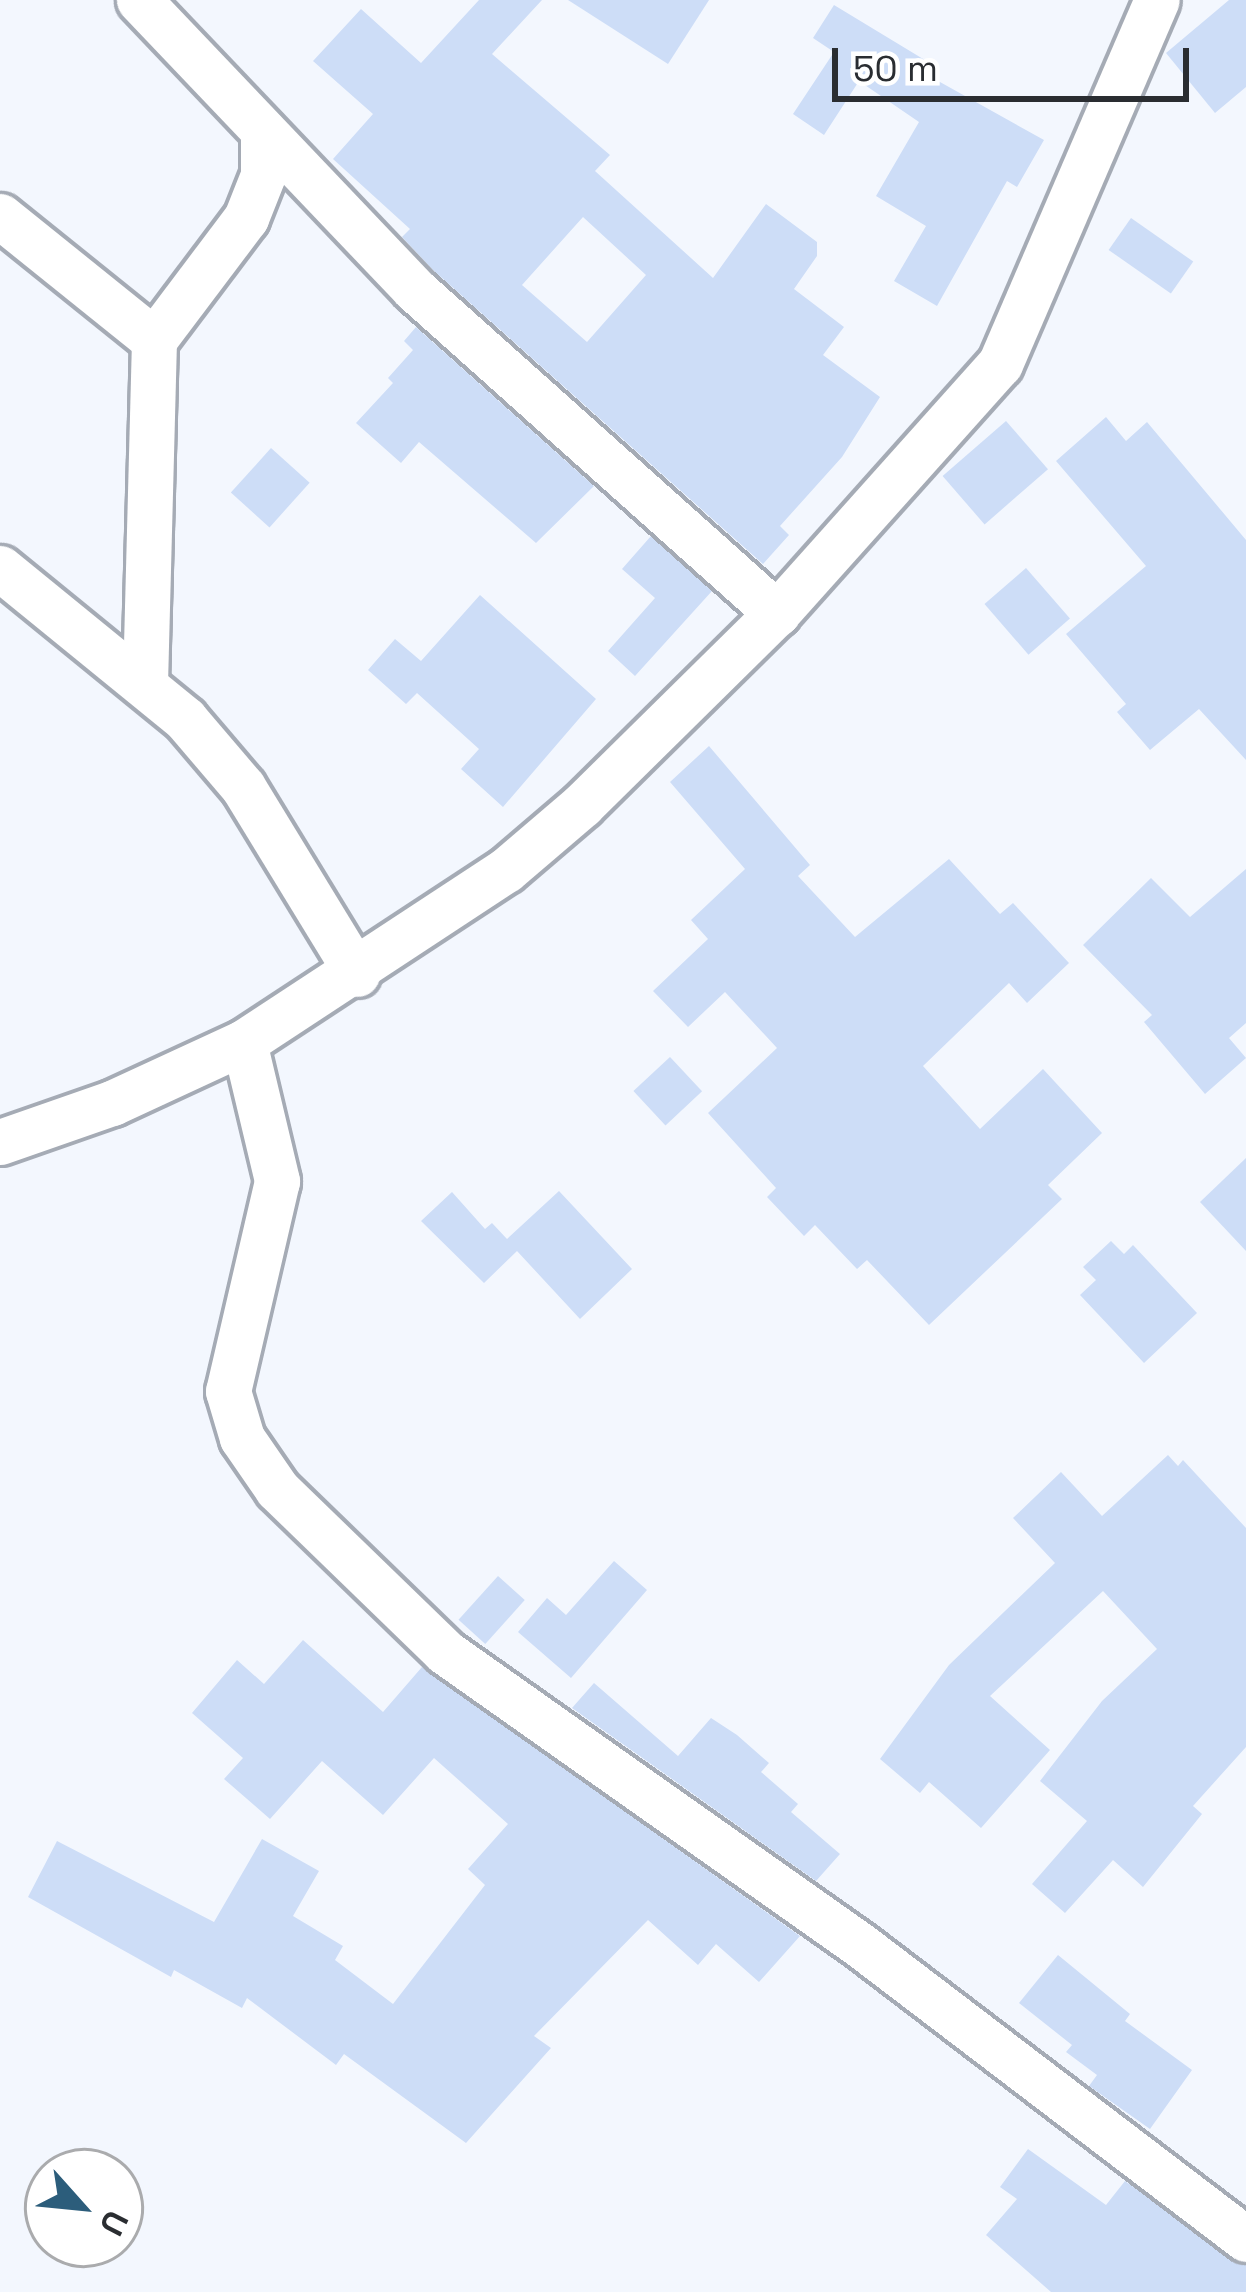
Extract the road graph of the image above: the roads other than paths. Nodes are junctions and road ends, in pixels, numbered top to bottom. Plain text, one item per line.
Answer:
1 (139, 0) edge
2 (1157, 0) edge
3 (263, 131) junction
4 (0, 216) edge
5 (154, 340) junction
6 (0, 568) edge
7 (777, 613) junction
8 (145, 685) junction
9 (357, 974) junction
10 (244, 1042) junction
11 (0, 1142) edge
12 (1246, 2239) edge

1 - 3 street
2 - 7 street
3 - 5 street
3 - 7 street
4 - 5 street
5 - 8 street
6 - 8 street
7 - 9 street
8 - 9 street
9 - 10 street
10 - 11 street
10 - 12 street

